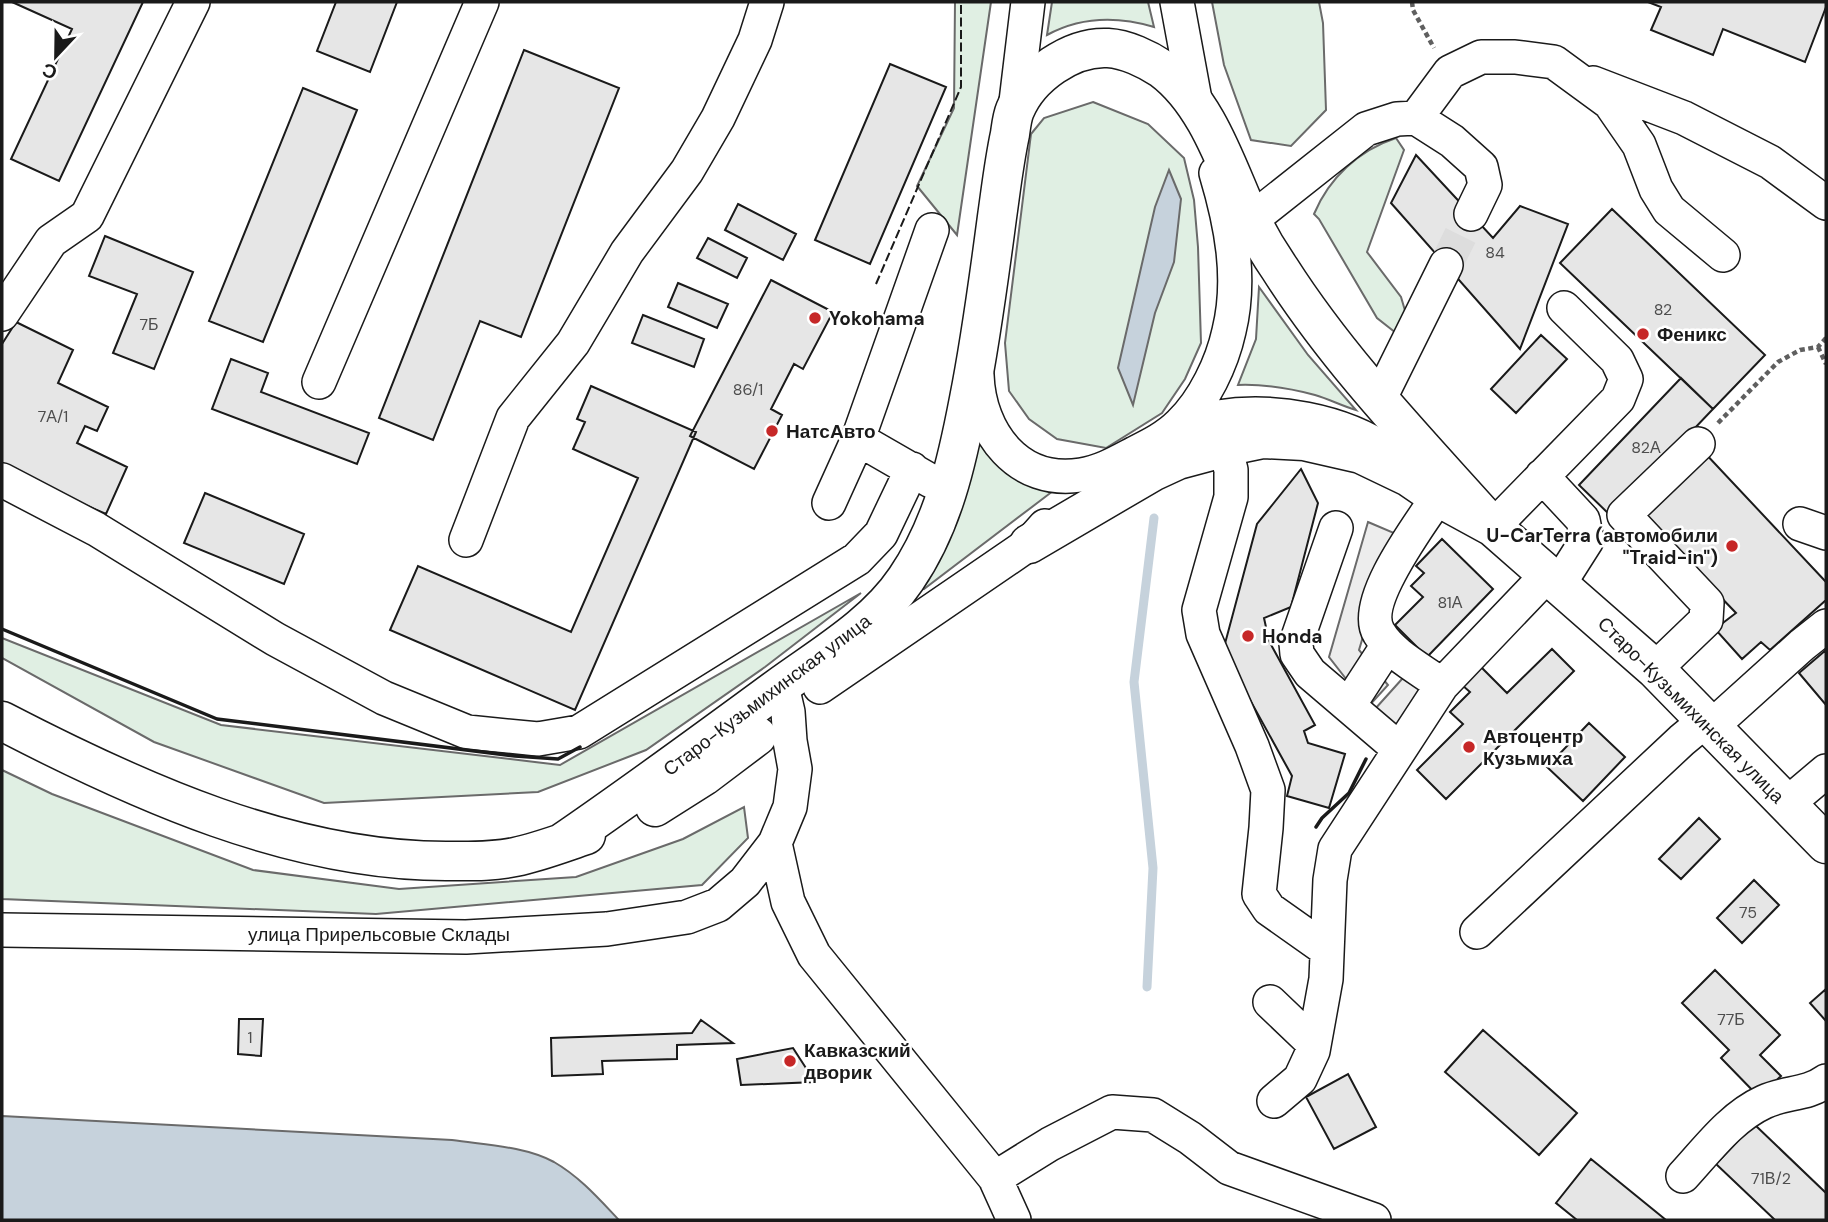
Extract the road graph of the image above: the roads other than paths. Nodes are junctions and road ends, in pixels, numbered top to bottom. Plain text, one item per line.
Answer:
1 (193, 2) edge
2 (482, 2) edge
3 (767, 2) edge
4 (1028, 2) edge
5 (1177, 2) edge
6 (1571, 75) junction
7 (1015, 110) junction
8 (1198, 110) junction
9 (1416, 118) junction
10 (1826, 203) edge
11 (1471, 214) tunnel mouth
12 (1251, 220) junction
13 (932, 230) dead end
14 (1723, 256) dead end
15 (1446, 265) tunnel mouth
16 (1564, 308) dead end
17 (2, 314) edge
18 (978, 352) junction
19 (319, 382) dead end
20 (1379, 400) junction
21 (858, 439) junction
22 (1158, 441) junction
23 (1698, 444) road end
24 (1225, 447) junction
25 (959, 454) junction
26 (912, 469) junction
27 (1101, 470) junction
28 (1542, 476) junction
29 (2, 480) edge
30 (1424, 487) junction
31 (829, 503) dead end
32 (941, 510) junction
33 (1493, 527) junction
34 (1336, 528) dead end
35 (466, 540) dead end
36 (1029, 544) junction
37 (1554, 579) junction
38 (1826, 626) edge
39 (1388, 645) junction
40 (1655, 669) junction
41 (1442, 685) junction
42 (820, 687) joint
43 (785, 699) junction
44 (1349, 705) junction
45 (2, 721) edge
46 (1708, 724) junction
47 (1399, 749) junction
48 (1826, 771) edge
49 (1787, 804) junction
50 (775, 843) junction
51 (1826, 844) edge
52 (2, 930) edge
53 (1477, 932) dead end
54 (1327, 950) junction
55 (1270, 1002) dead end
56 (1314, 1044) junction
57 (1826, 1082) edge
58 (1274, 1101) dead end
59 (1683, 1176) dead end
60 (995, 1178) junction
61 (1014, 1220) edge
62 (1374, 1220) edge

1 - 17 street
2 - 19 street
3 - 35 street
4 - 7 street
5 - 8 street
6 - 9 street
6 - 10 street
6 - 14 street
7 - 8 main road
7 - 18 main road, Старо-Кузьмихинская улица
8 - 12 main road
8 - 22 street
9 - 11 street
9 - 12 street
12 - 20 main road
13 - 21 street
15 - 20 street
16 - 28 street
18 - 25 main road, Старо-Кузьмихинская улица
18 - 27 street
20 - 33 main road
21 - 26 street
21 - 31 street
22 - 27 street
22 - 30 street
23 - 40 street
24 - 30 main road, Старо-Кузьмихинская улица
24 - 36 main road, Старо-Кузьмихинская улица
24 - 54 street
25 - 26 street
25 - 32 main road, Старо-Кузьмихинская улица
26 - 29 street
26 - 32 street
27 - 36 street, Старо-Кузьмихинская улица
28 - 33 street
28 - 37 street
30 - 33 main road, Старо-Кузьмихинская улица
30 - 39 street
32 - 43 main road, Старо-Кузьмихинская улица
33 - 37 main road, Старо-Кузьмихинская улица
34 - 44 street
36 - 42 street, Старо-Кузьмихинская улица
37 - 40 main road, Старо-Кузьмихинская улица
37 - 41 street
38 - 46 street
39 - 41 street
39 - 44 street
40 - 46 main road, Старо-Кузьмихинская улица
41 - 47 street
42 - 43 main road, Старо-Кузьмихинская улица
43 - 45 main road, Старо-Кузьмихинская улица
43 - 50 street, улица Прирельсовые Склады
44 - 47 street
46 - 49 main road, Старо-Кузьмихинская улица
46 - 53 street
47 - 54 street
48 - 49 street
49 - 51 main road, Старо-Кузьмихинская улица
50 - 52 street, улица Прирельсовые Склады
50 - 60 street
54 - 56 street
55 - 56 street
56 - 58 street
57 - 59 street
60 - 61 street
60 - 62 street

